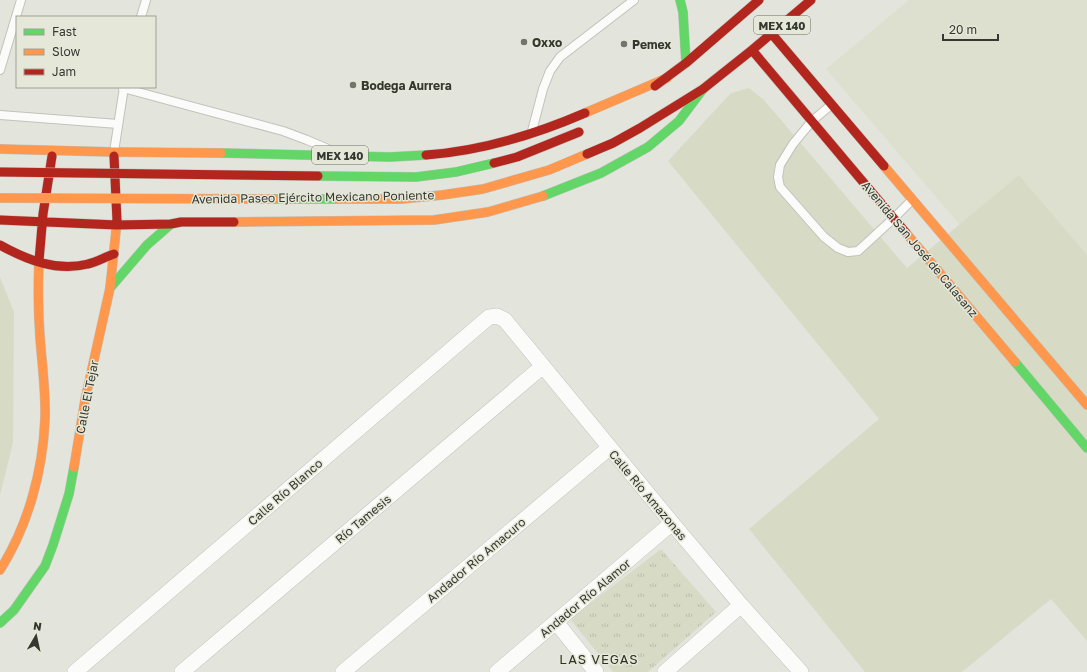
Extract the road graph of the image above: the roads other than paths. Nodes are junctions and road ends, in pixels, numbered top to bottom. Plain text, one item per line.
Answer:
1 (21, 0) edge
2 (146, 0) edge
3 (634, 0) edge
4 (681, 0) edge
5 (759, 0) edge
6 (811, 0) edge
7 (16, 16) edge
8 (141, 16) edge
9 (16, 17) edge
10 (771, 33) junction
11 (752, 50) junction
12 (686, 63) junction
13 (0, 70) edge
14 (667, 78) junction
15 (123, 88) edge
16 (127, 88) edge
17 (703, 89) junction
18 (832, 105) junction
19 (615, 110) dead end
20 (0, 114) edge
21 (812, 120) junction
22 (118, 124) junction
23 (589, 126) dead end
24 (531, 134) junction
25 (0, 149) edge
26 (53, 150) junction
27 (114, 152) junction
28 (176, 152) junction
29 (342, 156) junction
30 (0, 172) edge
31 (0, 198) edge
32 (912, 199) junction
33 (894, 218) junction
34 (0, 220) edge
35 (42, 221) junction
36 (181, 222) junction
37 (171, 224) junction
38 (117, 225) junction
39 (0, 245) edge
40 (114, 254) junction
41 (39, 263) junction
42 (110, 288) junction
43 (497, 316) joint
44 (543, 366) junction
45 (1087, 405) edge
46 (609, 448) junction
47 (1087, 448) edge
48 (672, 523) junction
49 (0, 570) edge
50 (740, 605) junction
51 (556, 622) junction
52 (0, 623) edge
53 (76, 672) edge
54 (182, 672) edge
55 (343, 672) edge
56 (497, 672) edge
57 (596, 672) edge
58 (665, 672) edge
59 (801, 672) edge

1 - 7 lane
2 - 8 lane
3 - 24 lane
4 - 12 main road
5 - 12 main road, MEX 140
6 - 10 main road, Avenida Paseo Ejército Mexicano Poniente / MEX 140
9 - 13 lane
10 - 11 main road, Avenida Paseo Ejército Mexicano Poniente / MEX 140
10 - 18 main road
11 - 17 main road, Avenida Paseo Ejército Mexicano Poniente / MEX 140
11 - 21 main road, Avenida San José de Calasanz
12 - 14 main road, MEX 140
14 - 19 main road, MEX 140
14 - 24 main road, MEX 140
15 - 22 lane
16 - 29 lane
17 - 31 main road, Avenida Paseo Ejército Mexicano Poniente / MEX 140, bridge
17 - 36 main road, MEX 140
18 - 21 lane
18 - 32 main road
20 - 22 lane
21 - 33 main road, Avenida San José de Calasanz
21 - 33 lane
22 - 27 lane
23 - 30 main road, Avenida Paseo Ejército Mexicano Poniente / MEX 140, bridge
24 - 29 main road, MEX 140
25 - 26 main road, MEX 140
26 - 27 main road, MEX 140
26 - 35 main road
27 - 28 main road, MEX 140
27 - 38 main road, Calle El Tejar
28 - 29 main road, MEX 140
28 - 36 main road
32 - 33 lane
32 - 45 main road
33 - 47 main road, Avenida San José de Calasanz
34 - 35 main road, MEX 140
35 - 38 main road, MEX 140
35 - 41 main road
36 - 37 main road, MEX 140
37 - 38 main road, MEX 140
37 - 42 main road
38 - 40 main road, Calle El Tejar
39 - 41 main road
40 - 41 main road
40 - 42 main road, Calle El Tejar
41 - 49 main road
42 - 52 main road, Calle El Tejar
43 - 44 street, Calle Río Amazonas
43 - 53 street, Calle Río Blanco
44 - 46 street, Calle Río Amazonas
44 - 54 street, Río Tamesis
46 - 48 street, Calle Río Amazonas
46 - 55 street, Andador Río Amacuro
48 - 50 street, Calle Río Amazonas
48 - 51 street, Andador Río Alamor
50 - 58 street
50 - 59 street, Calle Río Amazonas
51 - 56 street, Andador Río Alamor
51 - 57 street

